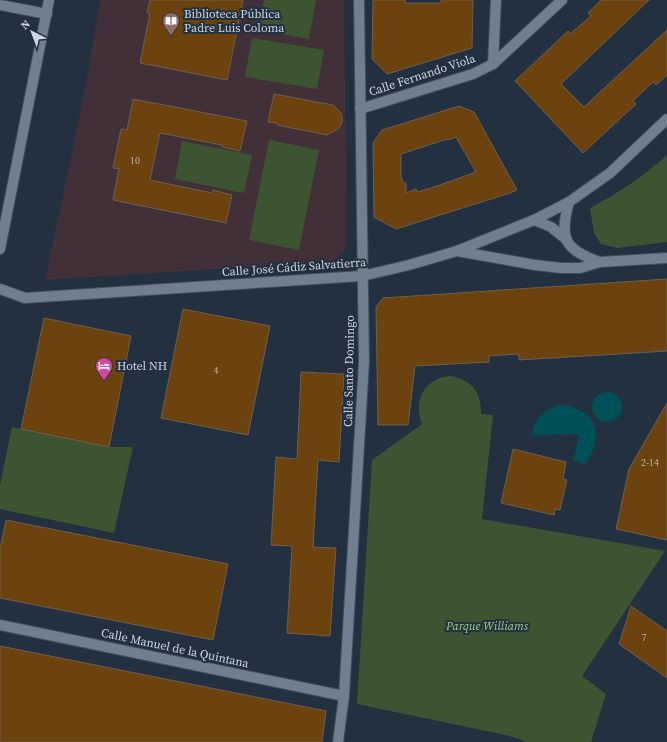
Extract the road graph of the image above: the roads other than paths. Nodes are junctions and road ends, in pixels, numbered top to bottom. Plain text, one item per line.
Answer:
1 (49, 0) edge
2 (359, 0) edge
3 (496, 0) edge
4 (562, 0) edge
5 (0, 5) edge
6 (47, 14) junction
7 (493, 64) junction
8 (360, 108) junction
9 (667, 119) edge
10 (569, 202) junction
11 (534, 220) junction
12 (566, 239) junction
13 (0, 249) edge
14 (457, 251) junction
15 (667, 258) edge
16 (600, 262) junction
17 (362, 276) junction
18 (0, 289) edge
19 (0, 625) edge
20 (344, 696) junction
21 (338, 742) edge

1 - 6 street
2 - 8 street, Calle Santo Domingo
3 - 7 street
4 - 7 street, Calle Fernando Viola
5 - 6 street
6 - 13 street
7 - 8 street, Calle Fernando Viola
8 - 17 street, Calle Santo Domingo
9 - 10 street, Calle José Cádiz Salvatierra
10 - 11 street, Calle José Cádiz Salvatierra
10 - 12 street
11 - 12 street
11 - 14 street, Calle José Cádiz Salvatierra
12 - 16 street
14 - 16 street
14 - 17 street, Calle José Cádiz Salvatierra
15 - 16 street
17 - 18 street, Calle José Cádiz Salvatierra
17 - 20 street, Calle Santo Domingo
19 - 20 street, Calle Manuel de la Quintana
20 - 21 street, Calle Santo Domingo

